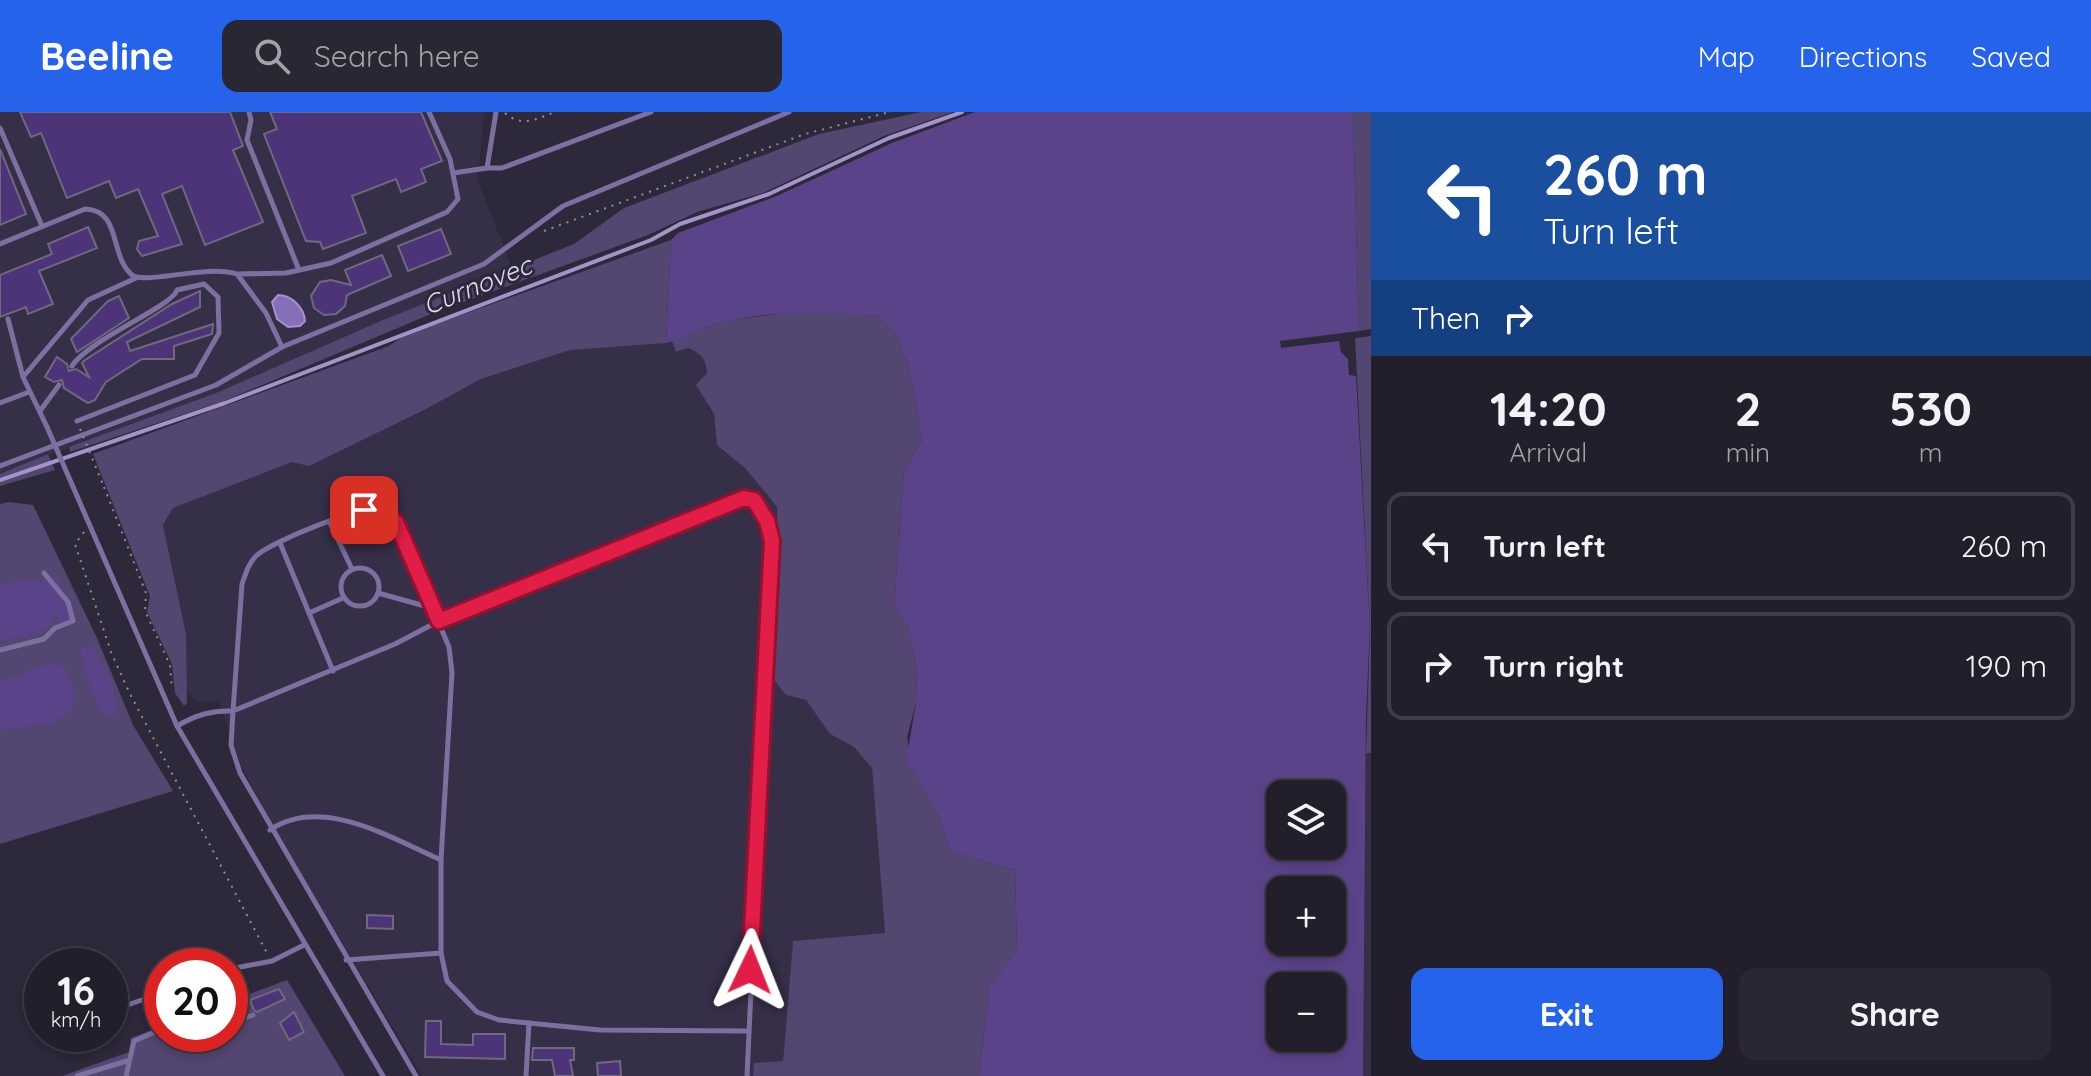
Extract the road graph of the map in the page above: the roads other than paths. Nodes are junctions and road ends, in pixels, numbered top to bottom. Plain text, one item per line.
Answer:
1 (249, 112) edge
2 (429, 112) edge
3 (496, 112) edge
4 (651, 112) edge
5 (789, 112) edge
6 (0, 128) edge
7 (487, 168) junction
8 (453, 173) junction
9 (42, 226) junction
10 (0, 244) edge
11 (299, 270) junction
12 (237, 274) junction
13 (137, 277) junction
14 (8, 319) dead end
15 (282, 347) junction
16 (72, 366) dead end
17 (23, 377) junction
18 (59, 385) dead end
19 (29, 392) junction
20 (0, 403) edge
21 (40, 411) junction
22 (77, 421) dead end
23 (0, 466) edge
24 (330, 523) junction
25 (280, 543) junction
26 (352, 569) junction
27 (44, 573) dead end
28 (378, 593) junction
29 (343, 598) junction
30 (433, 608) junction
31 (309, 613) junction
32 (439, 621) junction
33 (0, 650) edge
34 (333, 671) junction
35 (233, 711) junction
36 (177, 726) junction
37 (270, 830) junction
38 (441, 860) junction
39 (304, 945) junction
40 (441, 953) junction
41 (346, 960) junction
42 (248, 966) edge
43 (253, 1015) dead end
44 (248, 1017) edge
45 (529, 1023) junction
46 (747, 1031) junction
47 (144, 1035) edge
48 (127, 1061) junction
49 (77, 1076) edge
50 (126, 1076) edge
51 (383, 1076) edge
52 (416, 1076) edge
53 (526, 1076) edge
54 (747, 1076) edge

1 - 11 lane
2 - 8 lane
3 - 7 lane
4 - 7 lane
5 - 15 lane
6 - 9 lane
7 - 8 lane
8 - 11 lane
9 - 10 lane
9 - 13 lane
11 - 12 lane
12 - 13 lane
12 - 15 lane
13 - 17 lane
14 - 17 lane
15 - 23 lane
16 - 22 lane
17 - 19 lane
18 - 21 lane
19 - 20 lane
19 - 21 lane
21 - 36 lane, bridge
24 - 25 lane
24 - 26 lane
24 - 30 lane
25 - 31 lane
25 - 35 lane
26 - 28 lane
26 - 29 lane
27 - 33 lane
28 - 29 lane
28 - 30 lane
29 - 31 lane
30 - 32 lane
31 - 34 lane
32 - 34 lane
32 - 38 lane
32 - 46 lane
34 - 35 lane
35 - 36 lane
35 - 37 lane
36 - 39 lane
37 - 38 lane
37 - 41 lane
38 - 40 lane
39 - 42 lane
39 - 51 lane
40 - 41 lane
40 - 45 lane
41 - 52 lane
43 - 44 lane
45 - 46 lane
45 - 53 lane
46 - 54 lane
47 - 48 lane
48 - 49 lane
48 - 50 lane

